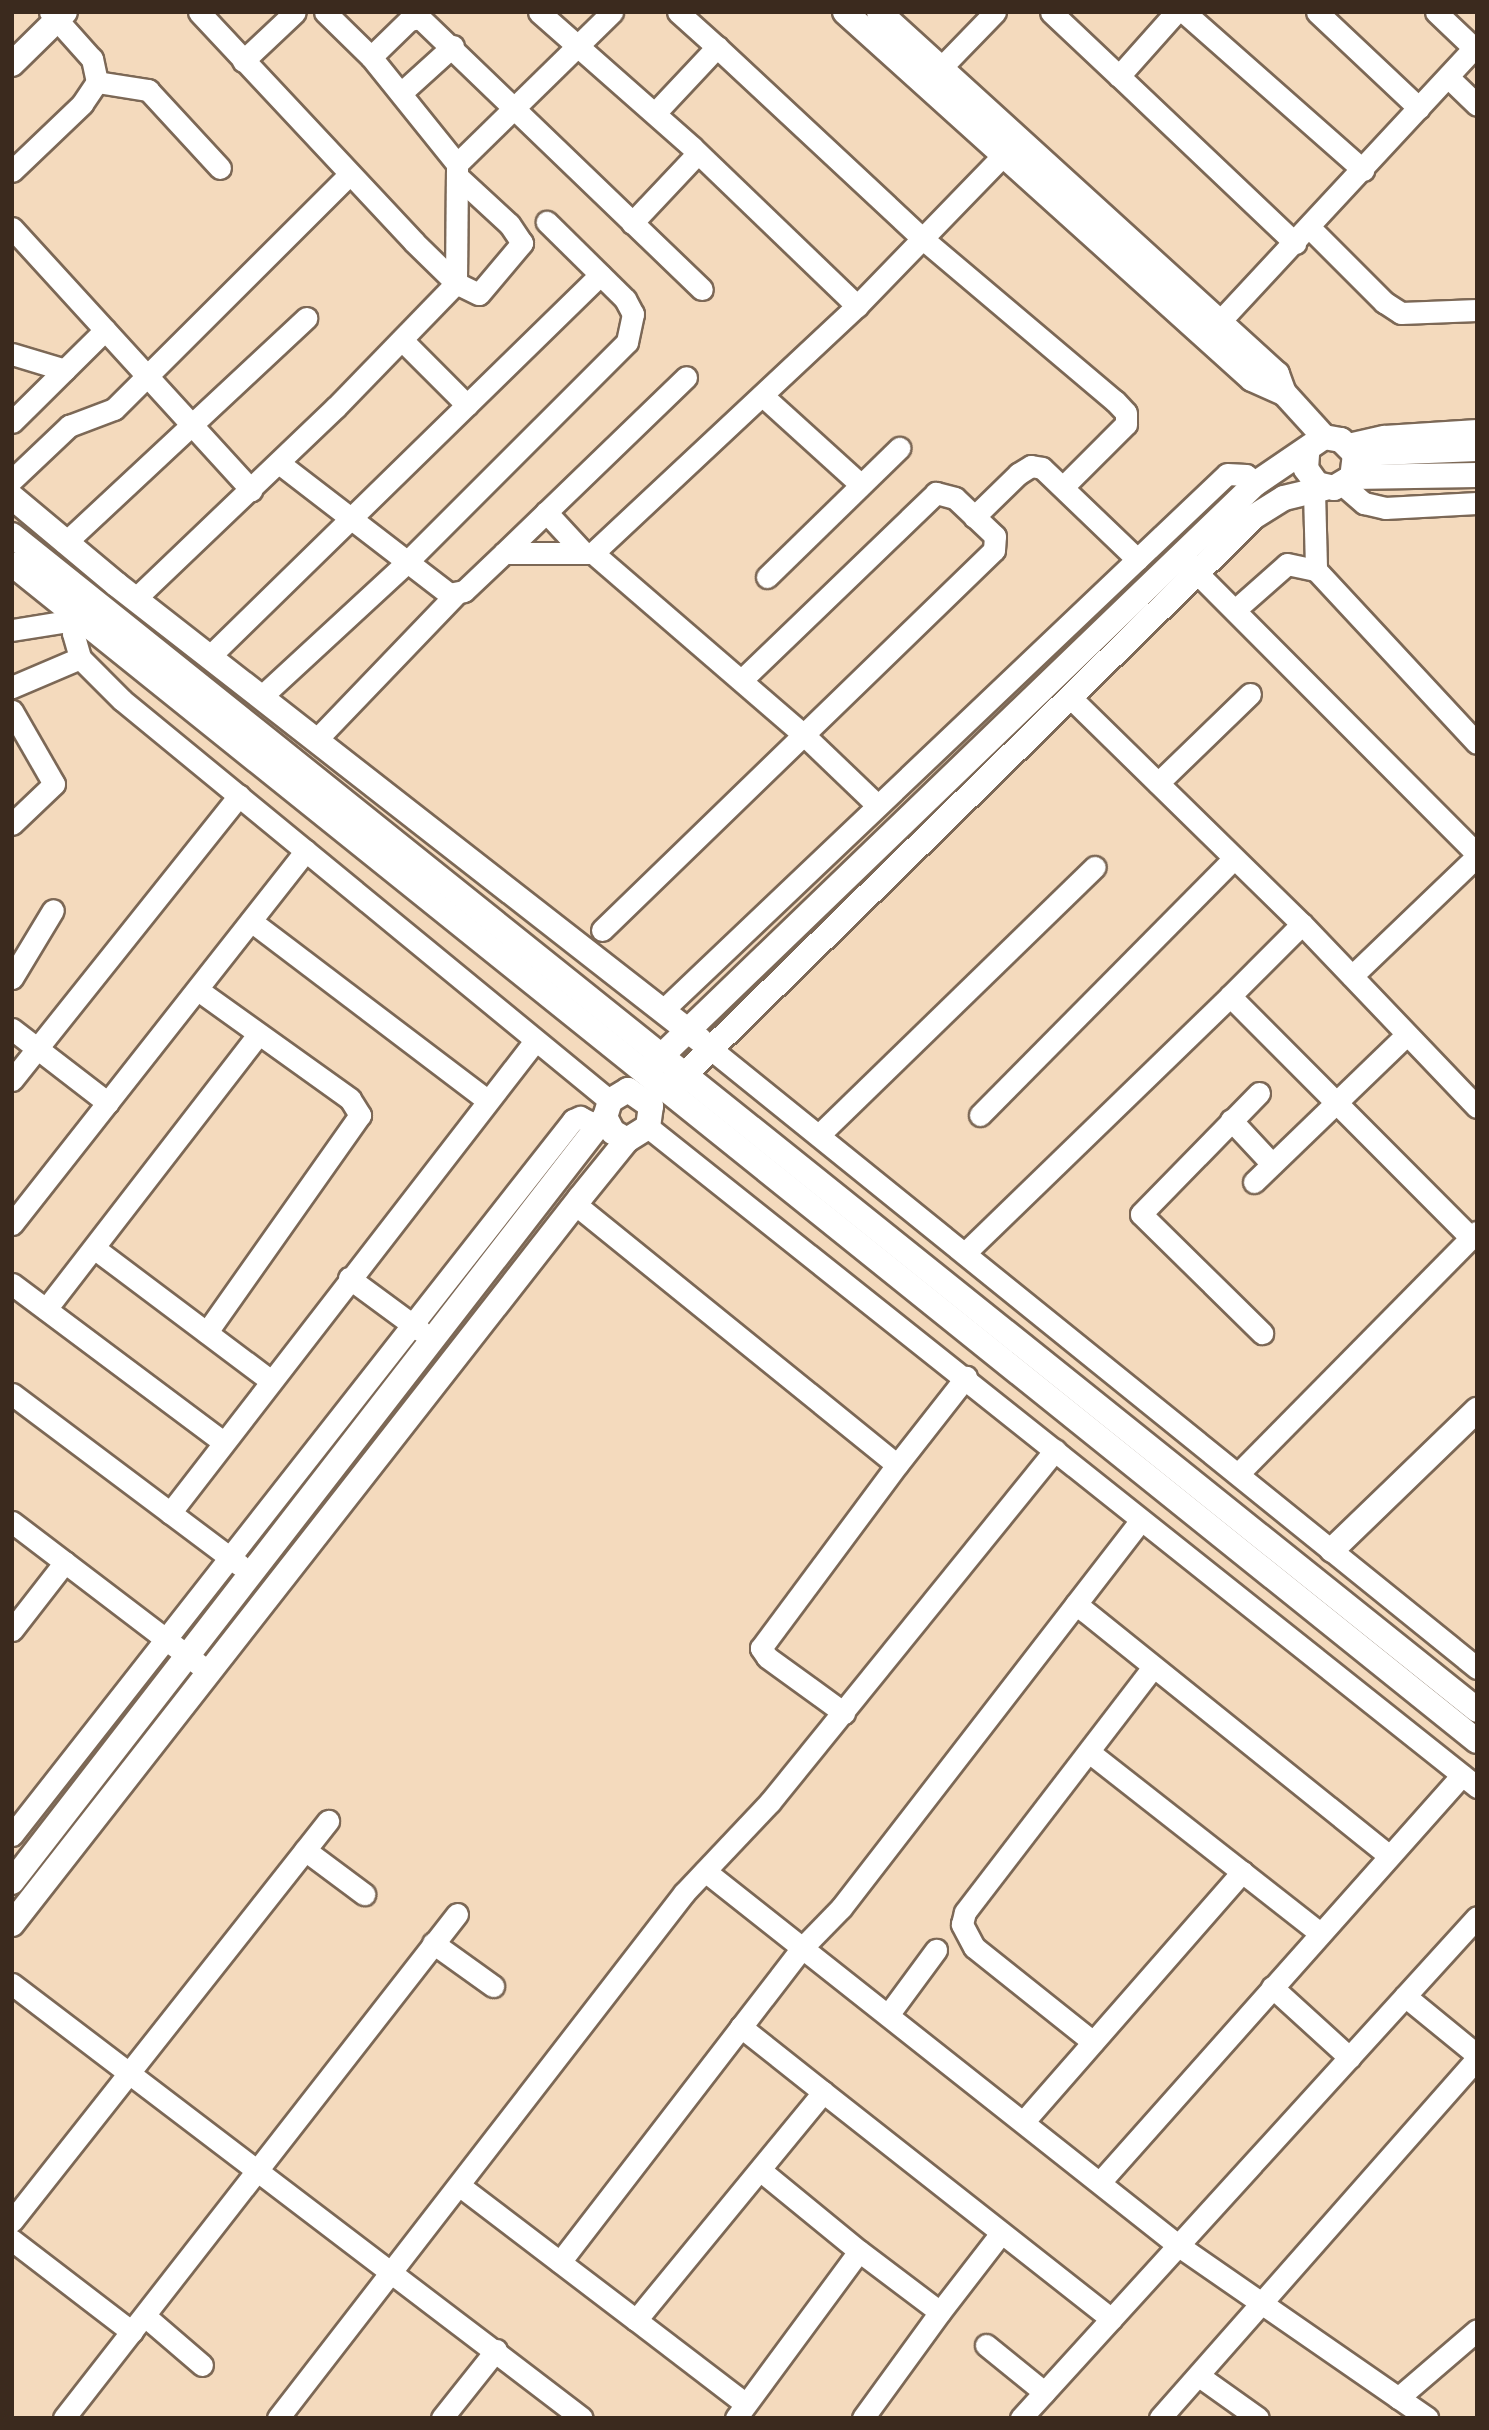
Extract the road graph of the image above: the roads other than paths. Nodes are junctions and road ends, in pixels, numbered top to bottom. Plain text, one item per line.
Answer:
1 (199, 12) edge
2 (295, 12) edge
3 (325, 12) edge
4 (539, 12) edge
5 (612, 12) edge
6 (678, 12) edge
7 (845, 12) edge
8 (879, 12) edge
9 (995, 12) edge
10 (1051, 12) edge
11 (1176, 12) edge
12 (1184, 12) edge
13 (1317, 12) edge
14 (1436, 12) edge
15 (53, 14) edge
16 (12, 40) edge
17 (453, 46) junction
18 (576, 47) junction
19 (717, 47) junction
20 (1476, 47) edge
21 (371, 57) junction
22 (243, 61) junction
23 (12, 64) edge
24 (1119, 76) junction
25 (932, 77) junction
26 (1448, 77) junction
27 (97, 82) junction
28 (401, 93) junction
29 (1477, 105) edge
30 (1419, 108) junction
31 (513, 110) junction
32 (655, 113) junction
33 (1011, 148) junction
34 (698, 153) junction
35 (220, 168) dead end
36 (457, 170) junction
37 (1363, 170) junction
38 (12, 171) edge
39 (349, 175) junction
40 (547, 222) dead end
41 (632, 223) junction
42 (1303, 235) junction
43 (923, 239) junction
44 (16, 240) edge
45 (600, 275) junction
46 (456, 283) junction
47 (702, 289) dead end
48 (857, 306) junction
49 (1477, 310) edge
50 (306, 318) dead end
51 (105, 330) junction
52 (1212, 330) junction
53 (402, 340) junction
54 (12, 354) edge
55 (65, 370) junction
56 (147, 376) junction
57 (686, 377) dead end
58 (763, 396) junction
59 (1290, 400) junction
60 (467, 405) junction
61 (12, 422) edge
62 (190, 426) junction
63 (1477, 430) edge
64 (899, 448) dead end
65 (1477, 449) edge
66 (1305, 451) junction
67 (279, 463) junction
68 (1340, 473) junction
69 (1477, 475) edge
70 (12, 480) edge
71 (1255, 484) junction
72 (860, 485) junction
73 (1063, 487) junction
74 (251, 490) junction
75 (12, 498) edge
76 (1477, 503) edge
77 (546, 512) junction
78 (974, 517) junction
79 (348, 520) junction
80 (12, 535) edge
81 (65, 543) junction
82 (588, 552) junction
83 (504, 553) junction
84 (1137, 559) junction
85 (12, 564) edge
86 (405, 564) junction
87 (1316, 570) junction
88 (1198, 574) junction
89 (767, 576) dead end
90 (116, 584) junction
91 (456, 594) junction
92 (136, 598) junction
93 (1235, 610) junction
94 (83, 613) junction
95 (12, 630) edge
96 (211, 654) junction
97 (80, 658) junction
98 (742, 680) junction
99 (12, 687) edge
100 (1250, 694) dead end
101 (262, 696) junction
102 (1071, 698) junction
103 (12, 711) edge
104 (804, 735) junction
105 (316, 740) junction
106 (1477, 743) edge
107 (276, 747) junction
108 (260, 767) junction
109 (1158, 783) junction
110 (239, 796) junction
111 (877, 806) junction
112 (12, 824) edge
113 (306, 851) junction
114 (1477, 855) edge
115 (1234, 858) junction
116 (1096, 867) dead end
117 (53, 910) dead end
118 (251, 921) junction
119 (1302, 924) junction
120 (602, 930) dead end
121 (1352, 976) junction
122 (12, 978) edge
123 (198, 990) junction
124 (1230, 996) junction
125 (662, 1011) junction
126 (12, 1029) edge
127 (688, 1030) junction
128 (1406, 1035) junction
129 (257, 1036) junction
130 (535, 1041) junction
131 (38, 1049) junction
132 (711, 1049) junction
133 (12, 1080) edge
134 (1259, 1093) dead end
135 (624, 1094) junction
136 (487, 1100) junction
137 (1337, 1102) junction
138 (107, 1103) junction
139 (1477, 1107) edge
140 (656, 1108) junction
141 (980, 1115) dead end
142 (1231, 1120) junction
143 (820, 1134) junction
144 (1272, 1164) junction
145 (1254, 1182) dead end
146 (575, 1204) junction
147 (12, 1224) edge
148 (1474, 1235) edge
149 (94, 1248) junction
150 (966, 1252) junction
151 (349, 1278) junction
152 (12, 1284) edge
153 (46, 1309) junction
154 (411, 1324) junction
155 (207, 1332) junction
156 (1262, 1333) dead end
157 (434, 1341) junction
158 (966, 1377) junction
159 (270, 1380) junction
160 (12, 1394) edge
161 (1477, 1410) edge
162 (223, 1442) junction
163 (1055, 1450) junction
164 (897, 1465) junction
165 (1238, 1474) junction
166 (170, 1513) junction
167 (1141, 1520) junction
168 (12, 1522) edge
169 (1332, 1550) junction
170 (231, 1558) junction
171 (65, 1562) junction
172 (253, 1575) junction
173 (1313, 1577) junction
174 (1297, 1598) junction
175 (1076, 1604) junction
176 (12, 1630) edge
177 (166, 1639) junction
178 (189, 1656) junction
179 (1153, 1667) junction
180 (1477, 1668) edge
181 (209, 1672) junction
182 (1477, 1710) edge
183 (844, 1713) junction
184 (1477, 1741) edge
185 (1089, 1752) junction
186 (1469, 1781) edge
187 (328, 1821) dead end
188 (12, 1835) edge
189 (305, 1850) junction
190 (1389, 1856) junction
191 (705, 1871) junction
192 (1242, 1872) junction
193 (12, 1882) edge
194 (364, 1894) dead end
195 (457, 1914) dead end
196 (1476, 1921) edge
197 (12, 1924) edge
198 (1320, 1933) junction
199 (433, 1943) junction
200 (802, 1949) junction
201 (936, 1950) dead end
202 (12, 1984) edge
203 (493, 1986) dead end
204 (1272, 1987) junction
205 (1405, 1996) junction
206 (888, 2015) junction
207 (741, 2027) junction
208 (1093, 2042) junction
209 (1477, 2057) edge
210 (1350, 2058) junction
211 (129, 2073) junction
212 (823, 2092) junction
213 (1025, 2120) junction
214 (760, 2170) junction
215 (258, 2172) junction
216 (1101, 2181) junction
217 (460, 2186) junction
218 (12, 2221) edge
219 (1001, 2233) junction
220 (12, 2240) edge
221 (1179, 2246) junction
222 (859, 2251) junction
223 (560, 2262) junction
224 (391, 2273) junction
225 (1263, 2304) junction
226 (940, 2312) junction
227 (1111, 2319) junction
228 (636, 2320) junction
229 (138, 2324) junction
230 (1477, 2330) edge
231 (986, 2346) dead end
232 (496, 2350) junction
233 (202, 2365) dead end
234 (1199, 2376) junction
235 (1044, 2392) junction
236 (1398, 2398) junction
237 (741, 2411) edge
238 (64, 2418) edge
239 (278, 2418) edge
240 (442, 2418) edge
241 (582, 2418) edge
242 (863, 2418) edge
243 (1021, 2418) edge
244 (1160, 2418) edge
245 (1258, 2418) edge
246 (1427, 2418) edge

1 - 22 street
2 - 22 street
3 - 21 street
4 - 18 street
5 - 18 street
6 - 19 street
7 - 25 street
8 - 25 street
9 - 25 street
10 - 24 street
11 - 24 street
12 - 37 street
13 - 30 street
14 - 20 street
15 - 16 street
15 - 23 street
15 - 27 street
17 - 21 street
17 - 28 street
17 - 31 street
18 - 31 street
18 - 32 street
19 - 32 street
19 - 43 street
20 - 26 street
21 - 28 street
22 - 39 street
24 - 42 street
25 - 33 street
26 - 29 street
26 - 30 street
27 - 35 street
27 - 38 street
28 - 36 street
30 - 37 street
31 - 36 street
31 - 41 street
32 - 34 street
33 - 43 street
33 - 52 street
34 - 41 street
34 - 48 street
36 - 46 street
36 - 46 street
37 - 42 street
39 - 46 street
39 - 56 street
40 - 45 street
41 - 47 street
42 - 49 street
42 - 52 street
43 - 48 street
43 - 73 street
44 - 51 street
45 - 60 street
45 - 86 street
46 - 53 street
48 - 58 street
50 - 62 street
51 - 55 street
51 - 56 street
52 - 59 street
53 - 60 street
53 - 67 street
54 - 55 street
55 - 61 street
56 - 62 street
56 - 70 street
57 - 77 street
58 - 72 street
58 - 82 street
59 - 66 street
59 - 66 street
60 - 79 street
62 - 74 street
62 - 81 street
63 - 68 street
64 - 72 street
65 - 68 street
66 - 68 street
66 - 68 street
66 - 71 street
67 - 74 street
67 - 79 street
68 - 69 street
68 - 76 street
68 - 87 street
68 - 88 street
71 - 84 street
71 - 127 street
72 - 89 street
73 - 78 street
73 - 84 street
74 - 92 street
75 - 81 street
77 - 82 street
77 - 83 street
78 - 98 street
78 - 104 street
79 - 86 street
79 - 96 street
80 - 94 street
81 - 90 street
82 - 83 street
82 - 98 street
83 - 91 street
84 - 111 street
85 - 94 street
86 - 91 street
86 - 101 street
87 - 93 street
87 - 106 street
88 - 93 street
88 - 102 street
90 - 92 street
90 - 94 street
91 - 105 street
92 - 96 street
93 - 114 street
94 - 95 street
94 - 97 street
94 - 107 street
94 - 108 street
96 - 101 street
97 - 99 street
97 - 110 street
98 - 104 street
100 - 109 street
101 - 105 street
102 - 109 street
102 - 132 street
103 - 112 street
104 - 111 street
104 - 120 street
105 - 125 street
107 - 108 street
107 - 135 street
108 - 135 street
109 - 115 street
110 - 113 street
110 - 131 street
111 - 125 street
113 - 118 street
113 - 130 street
114 - 121 street
115 - 119 street
115 - 141 street
116 - 143 street
117 - 122 street
118 - 123 street
118 - 136 street
119 - 121 street
119 - 124 street
121 - 128 street
123 - 129 street
123 - 138 street
124 - 137 street
124 - 150 street
125 - 127 street
126 - 131 street
127 - 132 street
127 - 135 street
128 - 137 street
128 - 139 street
129 - 149 street
129 - 155 street
130 - 135 street
130 - 136 street
131 - 133 street
131 - 138 street
132 - 140 street
132 - 143 street
134 - 142 street
135 - 140 street
135 - 140 street
135 - 154 street
135 - 157 street
136 - 151 street
137 - 144 street
137 - 148 street
138 - 147 street
140 - 146 street
140 - 158 street
140 - 173 street
140 - 174 street
142 - 144 street
142 - 156 street
143 - 150 street
144 - 145 street
146 - 164 street
146 - 181 street
148 - 165 street
149 - 153 street
149 - 155 street
150 - 165 street
151 - 154 street
151 - 159 street
152 - 153 street
153 - 162 street
154 - 157 street
154 - 170 street
155 - 159 street
157 - 172 street
158 - 163 street
158 - 164 street
159 - 162 street
160 - 166 street
161 - 169 street
162 - 166 street
163 - 167 street
163 - 183 street
164 - 183 street
165 - 169 street
166 - 170 street
167 - 175 street
167 - 186 street
168 - 171 street
169 - 180 street
170 - 172 street
170 - 177 street
171 - 176 street
171 - 177 street
172 - 178 street
173 - 174 street
173 - 182 street
174 - 184 street
175 - 179 street
175 - 200 street
177 - 178 street
177 - 188 street
178 - 181 street
178 - 193 street
179 - 185 street
179 - 190 street
181 - 197 street
183 - 191 street
185 - 192 street
185 - 208 street
186 - 190 street
187 - 189 street
189 - 194 street
189 - 211 street
190 - 198 street
191 - 200 street
191 - 217 street
192 - 198 street
192 - 208 street
195 - 199 street
196 - 205 street
198 - 204 street
199 - 203 street
199 - 215 street
200 - 206 street
200 - 207 street
201 - 206 street
202 - 211 street
204 - 210 street
204 - 216 street
205 - 209 street
205 - 210 street
206 - 213 street
207 - 212 street
207 - 223 street
208 - 213 street
209 - 225 street
210 - 221 street
211 - 215 street
211 - 218 street
212 - 214 street
212 - 219 street
213 - 216 street
214 - 222 street
214 - 228 street
215 - 224 street
215 - 229 street
216 - 221 street
217 - 223 street
217 - 224 street
219 - 226 street
219 - 227 street
220 - 229 street
221 - 225 street
221 - 227 street
222 - 226 street
222 - 237 street
223 - 228 street
224 - 232 street
224 - 239 street
225 - 234 street
225 - 236 street
226 - 242 street
227 - 235 street
228 - 237 street
229 - 233 street
229 - 238 street
230 - 236 street
231 - 235 street
232 - 240 street
232 - 241 street
234 - 244 street
234 - 245 street
235 - 243 street
236 - 246 street

